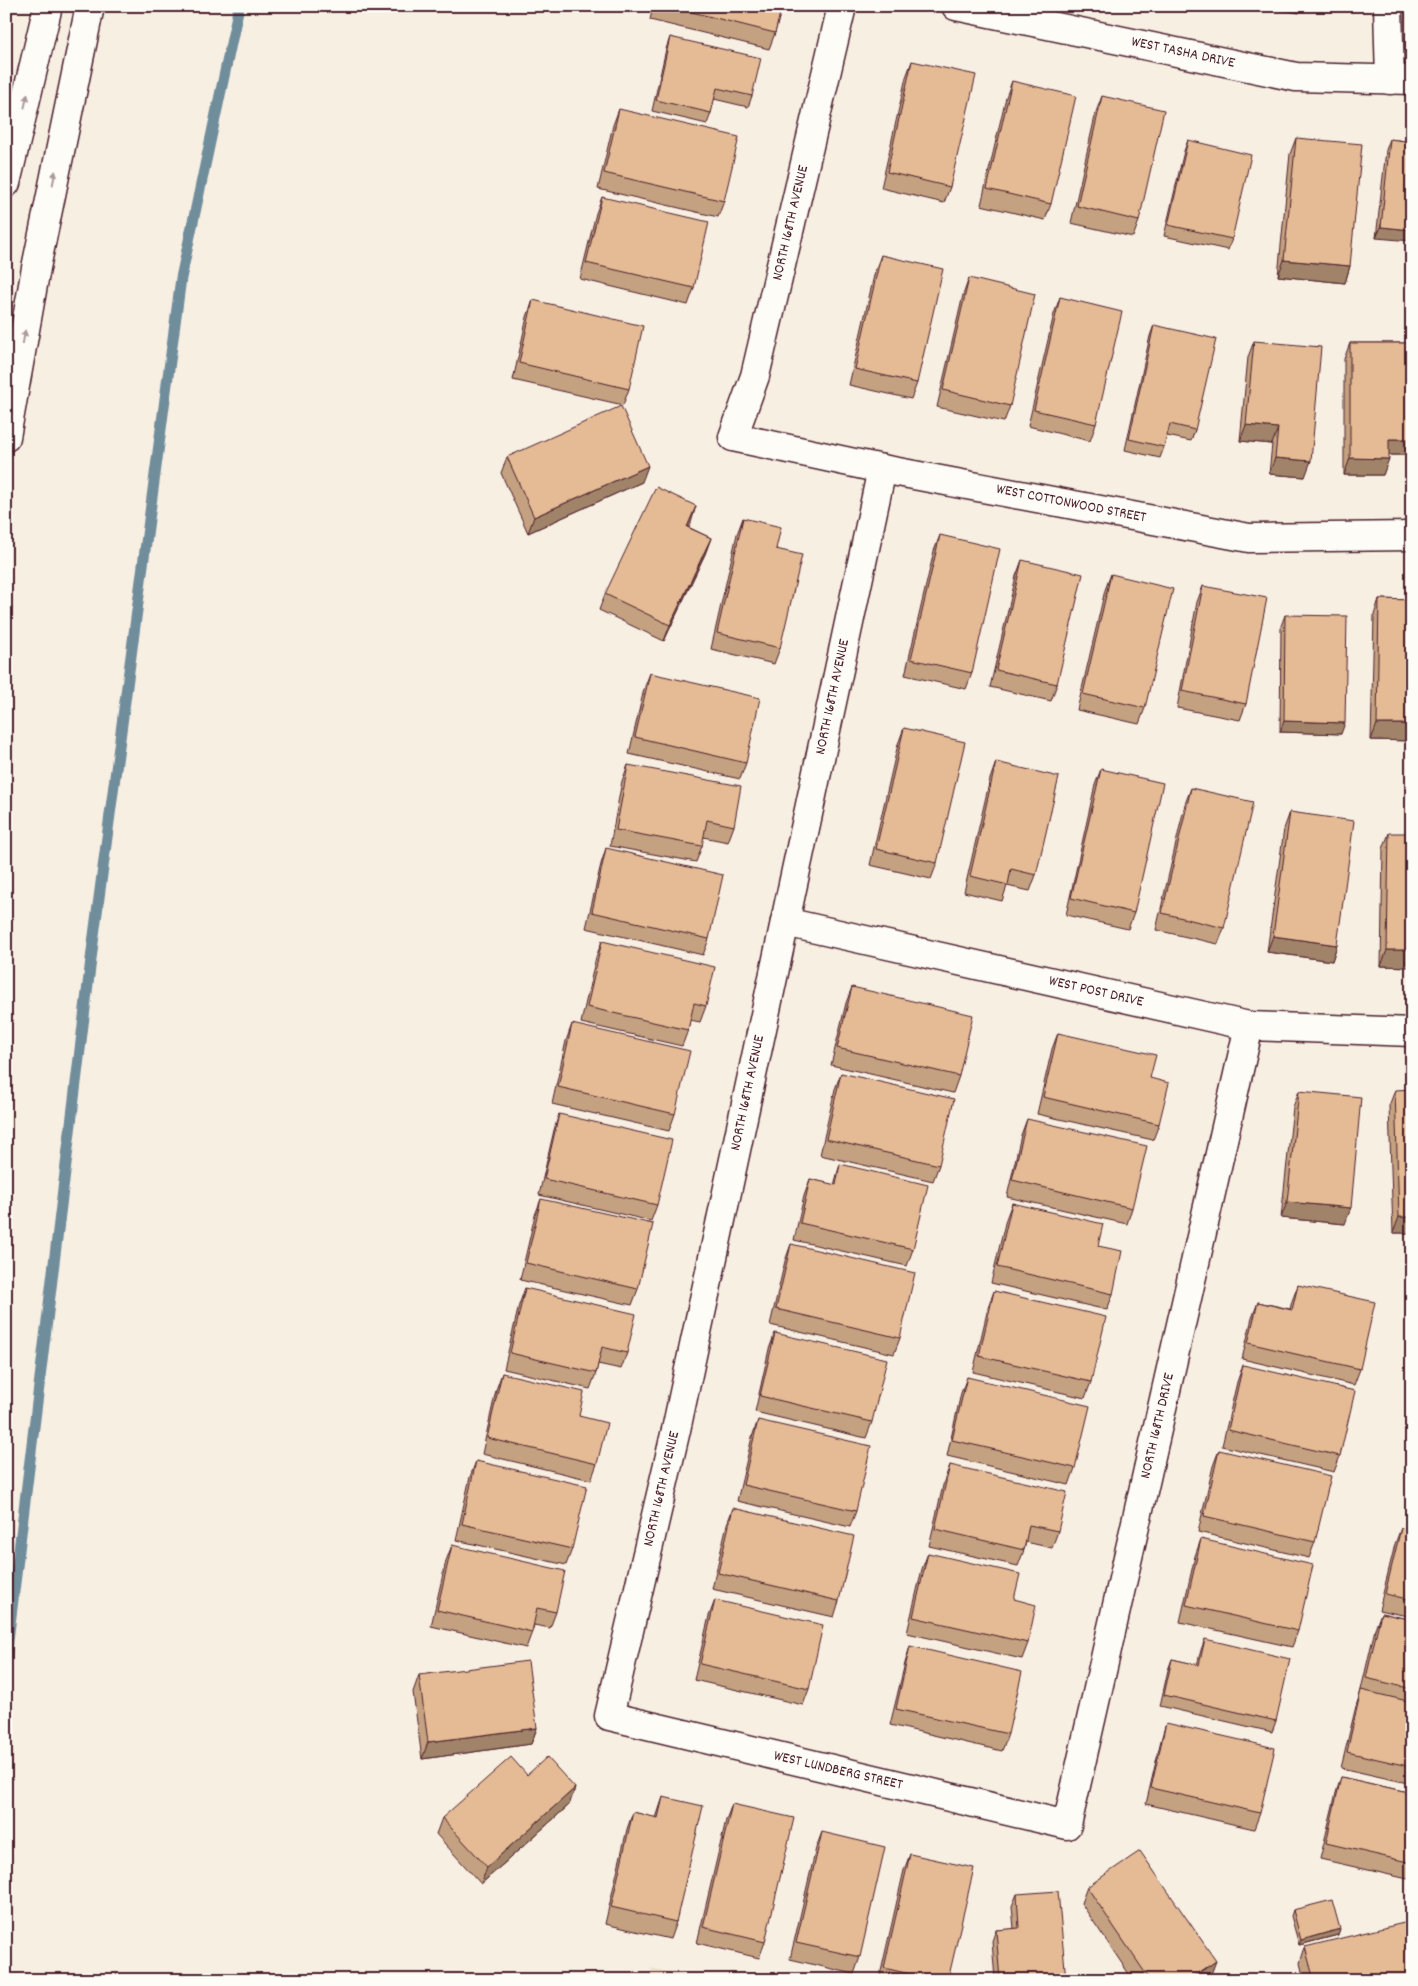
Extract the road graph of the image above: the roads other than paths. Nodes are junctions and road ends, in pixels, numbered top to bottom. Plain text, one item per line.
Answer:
1 (48, 6) edge
2 (90, 6) edge
3 (842, 6) edge
4 (956, 6) edge
5 (1388, 6) edge
6 (1401, 80) edge
7 (6, 183) edge
8 (6, 437) edge
9 (733, 437) joint
10 (882, 469) junction
11 (1412, 536) edge
12 (785, 922) junction
13 (1249, 1026) junction
14 (1412, 1032) edge
15 (609, 1716) joint
16 (1067, 1825) joint

7 -> 1 main road
8 -> 2 main road
3 - 9 main road, NORTH 168TH AVENUE
4 - 6 main road, WEST TASHA DRIVE
5 - 6 main road
9 - 10 main road, WEST COTTONWOOD STREET
10 - 11 main road, WEST COTTONWOOD STREET
10 - 12 main road, NORTH 168TH AVENUE
12 - 13 main road, WEST POST DRIVE
12 - 15 main road, NORTH 168TH AVENUE
13 - 14 main road, WEST POST DRIVE
13 - 16 main road, NORTH 168TH DRIVE
15 - 16 main road, WEST LUNDBERG STREET

